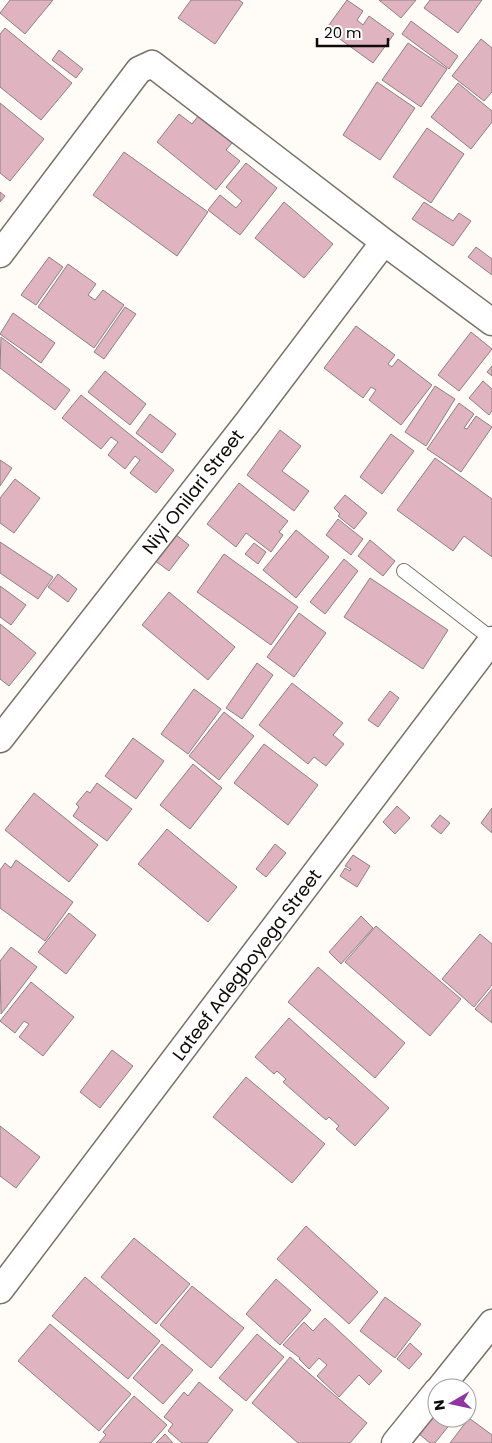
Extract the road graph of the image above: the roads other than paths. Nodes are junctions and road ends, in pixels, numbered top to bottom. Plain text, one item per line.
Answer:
1 (384, 242) junction
2 (0, 254) edge
3 (492, 322) edge
4 (404, 571) dead end
5 (492, 639) edge
6 (0, 739) edge
7 (0, 1290) edge
8 (492, 1323) edge
9 (448, 1378) edge
10 (427, 1403) edge
11 (395, 1443) edge

1 - 2 street
1 - 3 street
1 - 6 street, Niyi Onilari Street
4 - 5 lane
5 - 7 street, Lateef Adegboyega Street
8 - 9 street
10 - 11 street

